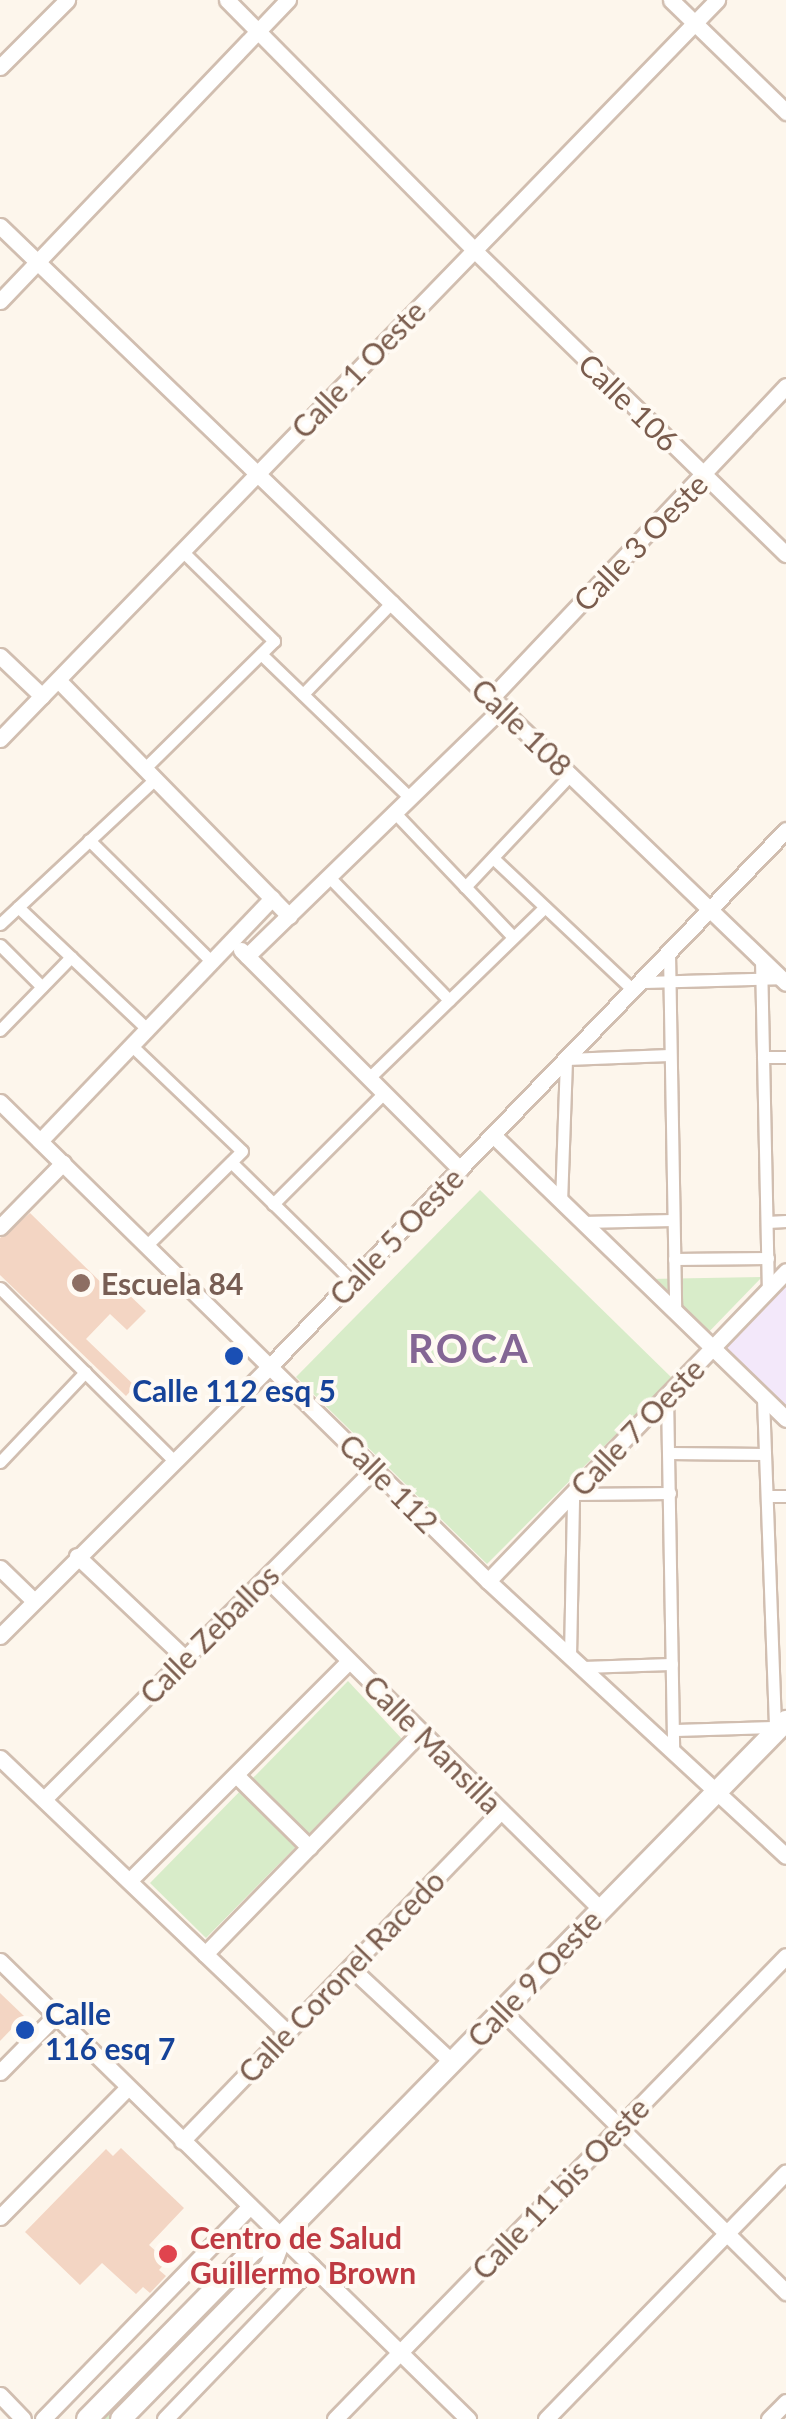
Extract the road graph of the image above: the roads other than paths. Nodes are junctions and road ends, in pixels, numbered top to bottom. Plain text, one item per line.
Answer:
1 (67, 0) edge
2 (226, 0) edge
3 (288, 0) edge
4 (672, 0) edge
5 (716, 0) edge
6 (694, 22) junction
7 (258, 31) junction
8 (0, 67) edge
9 (786, 112) edge
10 (0, 226) edge
11 (473, 249) junction
12 (38, 262) junction
13 (0, 301) edge
14 (786, 386) edge
15 (259, 471) junction
16 (704, 476) junction
17 (183, 552) junction
18 (786, 554) edge
19 (393, 602) junction
20 (261, 654) junction
21 (0, 656) edge
22 (60, 681) junction
23 (303, 694) junction
24 (42, 696) junction
25 (497, 702) junction
26 (0, 738) edge
27 (150, 773) junction
28 (571, 774) junction
29 (410, 798) junction
30 (394, 813) junction
31 (786, 830) edge
32 (89, 840) junction
33 (492, 858) junction
34 (329, 877) junction
35 (465, 887) junction
36 (272, 898) junction
37 (18, 907) junction
38 (545, 907) junction
39 (710, 910) junction
40 (289, 916) junction
41 (0, 924) edge
42 (513, 938) junction
43 (232, 940) junction
44 (0, 946) edge
45 (669, 952) junction
46 (247, 956) junction
47 (71, 957) junction
48 (761, 958) junction
49 (211, 961) junction
50 (762, 979) junction
51 (668, 981) junction
52 (784, 981) edge
53 (637, 986) junction
54 (42, 987) junction
55 (448, 1000) junction
56 (146, 1029) junction
57 (0, 1030) edge
58 (131, 1045) junction
59 (670, 1055) junction
60 (786, 1056) edge
61 (763, 1057) junction
62 (566, 1059) junction
63 (368, 1078) junction
64 (384, 1094) junction
65 (0, 1102) edge
66 (493, 1135) junction
67 (40, 1140) junction
68 (231, 1162) junction
69 (63, 1163) junction
70 (460, 1169) junction
71 (561, 1202) junction
72 (273, 1204) junction
73 (673, 1220) junction
74 (786, 1221) edge
75 (582, 1222) junction
76 (767, 1222) junction
77 (0, 1227) edge
78 (147, 1246) junction
79 (768, 1258) junction
80 (674, 1259) junction
81 (786, 1272) edge
82 (352, 1282) junction
83 (0, 1288) edge
84 (768, 1290) junction
85 (675, 1312) junction
86 (712, 1348) junction
87 (270, 1366) junction
88 (85, 1372) junction
89 (668, 1395) junction
90 (763, 1398) junction
91 (786, 1419) edge
92 (669, 1454) junction
93 (766, 1454) junction
94 (174, 1461) junction
95 (0, 1462) edge
96 (374, 1469) junction
97 (670, 1493) junction
98 (572, 1494) junction
99 (767, 1496) junction
100 (786, 1496) edge
101 (78, 1556) junction
102 (0, 1568) edge
103 (266, 1578) junction
104 (488, 1582) junction
105 (34, 1601) junction
106 (0, 1636) edge
107 (185, 1658) junction
108 (350, 1661) junction
109 (575, 1662) junction
110 (672, 1664) junction
111 (779, 1664) edge
112 (779, 1727) edge
113 (673, 1730) junction
114 (421, 1732) junction
115 (674, 1754) junction
116 (0, 1758) edge
117 (236, 1775) junction
118 (716, 1793) junction
119 (44, 1800) junction
120 (500, 1811) junction
121 (309, 1848) junction
122 (786, 1856) edge
123 (129, 1881) junction
124 (601, 1910) junction
125 (206, 1954) junction
126 (786, 1956) edge
127 (0, 1962) edge
128 (350, 1967) junction
129 (502, 2011) junction
130 (56, 2015) junction
131 (287, 2032) junction
132 (452, 2062) junction
133 (0, 2072) edge
134 (128, 2087) junction
135 (620, 2127) junction
136 (182, 2141) junction
137 (786, 2172) edge
138 (4, 2205) edge
139 (250, 2206) junction
140 (726, 2233) junction
141 (282, 2236) junction
142 (312, 2266) junction
143 (786, 2292) edge
144 (400, 2352) junction
145 (0, 2396) edge
146 (786, 2402) edge
147 (23, 2419) edge
148 (43, 2419) edge
149 (87, 2419) edge
150 (120, 2419) edge
151 (165, 2419) edge
152 (335, 2419) edge
153 (468, 2419) edge
154 (546, 2419) edge
155 (769, 2419) edge

1 - 8 street
2 - 7 street, Calle 106
3 - 7 street
4 - 6 street
5 - 6 street, Calle 1 Oeste
6 - 9 street
6 - 11 street, Calle 1 Oeste
7 - 11 street, Calle 106
7 - 12 street
10 - 12 street, Calle 108
11 - 15 street, Calle 1 Oeste
11 - 16 street, Calle 106
12 - 13 street
12 - 15 street, Calle 108
14 - 16 street, Calle 3 Oeste
15 - 17 street, Calle 1 Oeste
15 - 19 street, Calle 108
16 - 18 street, Calle 106
16 - 25 street, Calle 3 Oeste
17 - 20 street
17 - 22 street, Calle 1 Oeste
19 - 23 street
19 - 25 street, Calle 108
20 - 23 street
20 - 27 street
21 - 24 street
22 - 24 street, Calle 1 Oeste
22 - 27 street
23 - 29 street
24 - 26 street, Calle 1 Oeste
25 - 28 street, Calle 108
25 - 29 street, Calle 3 Oeste
27 - 32 street
27 - 36 street
28 - 33 street
28 - 39 street, Calle 108
29 - 30 street, Calle 3 Oeste
30 - 34 street, Calle 3 Oeste
30 - 35 street
31 - 39 street, Calle 5 Oeste
32 - 37 street
32 - 49 street
33 - 35 street
33 - 38 street
34 - 40 street, Calle 3 Oeste
34 - 55 street
35 - 42 street
36 - 40 street
36 - 43 street
37 - 41 street
37 - 47 street
38 - 42 street
38 - 53 street
39 - 45 street, Calle 5 Oeste
39 - 48 street, Calle 108
40 - 46 street, Calle 3 Oeste
42 - 55 street
43 - 46 street
43 - 49 street
44 - 54 street
45 - 51 street
45 - 53 street, Calle 5 Oeste
46 - 63 street
47 - 54 street
47 - 56 street
48 - 50 street
48 - 52 street, Calle 108
49 - 56 street
50 - 51 street
50 - 52 street
50 - 61 street
51 - 53 street
51 - 59 street
53 - 62 street, Calle 5 Oeste
54 - 57 street
55 - 63 street
56 - 58 street
58 - 67 street
58 - 68 street
59 - 62 street
59 - 73 street
60 - 61 street
61 - 76 street
62 - 66 street, Calle 5 Oeste
62 - 71 street
63 - 64 street
64 - 70 street
64 - 72 street
65 - 67 street, Calle 112
66 - 70 street, Calle 5 Oeste
66 - 71 street
67 - 69 street, Calle 112
68 - 72 street
68 - 78 street
69 - 77 street
69 - 78 street, Calle 112
70 - 82 street, Calle 5 Oeste
71 - 75 street
72 - 82 street
73 - 75 street
73 - 80 street
74 - 76 street
75 - 85 street
76 - 79 street
78 - 87 street, Calle 112
79 - 80 street
79 - 84 street
80 - 85 street
81 - 84 street, Calle 7 Oeste
82 - 87 street, Calle 5 Oeste
83 - 88 street
84 - 86 street, Calle 7 Oeste
85 - 86 street
86 - 89 street, Calle 7 Oeste
86 - 90 street
87 - 94 street, Calle 5 Oeste
87 - 96 street, Calle 112
88 - 94 street
88 - 95 street
89 - 92 street
89 - 98 street, Calle 7 Oeste
90 - 91 street
90 - 93 street
92 - 93 street
92 - 97 street
93 - 99 street
94 - 101 street, Calle 5 Oeste
96 - 103 street, Calle Zeballos
96 - 104 street, Calle 112
97 - 98 street
97 - 110 street
98 - 104 street, Calle 7 Oeste
98 - 109 street
99 - 100 street
99 - 111 street
101 - 105 street, Calle 5 Oeste
101 - 107 street
102 - 105 street
103 - 107 street, Calle Zeballos
103 - 108 street, Calle Mansilla
104 - 109 street, Calle 112
105 - 106 street, Calle 5 Oeste
107 - 119 street, Calle Zeballos
108 - 114 street, Calle Mansilla
108 - 117 street
109 - 110 street
109 - 115 street, Calle 112
110 - 113 street
111 - 112 street
112 - 113 street
112 - 118 main road, Calle 9 Oeste
113 - 115 street
114 - 120 street, Calle Mansilla
114 - 121 street
115 - 118 street, Calle 112
116 - 119 street
117 - 121 street
117 - 123 street
118 - 122 street, Calle 112
118 - 124 main road, Calle 9 Oeste
119 - 123 street
120 - 124 street, Calle Mansilla
120 - 128 street, Calle Coronel Racedo
121 - 125 street
123 - 125 street
124 - 129 main road, Calle 9 Oeste
125 - 131 street
126 - 135 street, Calle 11 bis Oeste
127 - 130 street
128 - 131 street, Calle Coronel Racedo
128 - 132 street
129 - 132 main road, Calle 9 Oeste
129 - 135 street
130 - 133 street
130 - 134 street
131 - 136 street, Calle Coronel Racedo
132 - 141 main road, Calle 9 Oeste
134 - 136 street
134 - 138 street
135 - 140 street
135 - 144 street, Calle 11 bis Oeste
136 - 139 street
137 - 140 street
139 - 141 street
139 - 148 street
140 - 143 street
140 - 154 street
141 - 142 street
141 - 149 main road, Calle 9 Oeste
141 - 150 main road, Calle 9 Oeste
142 - 144 street
142 - 151 street
144 - 152 street, Calle 11 bis Oeste
144 - 153 street
145 - 147 street
146 - 155 street

